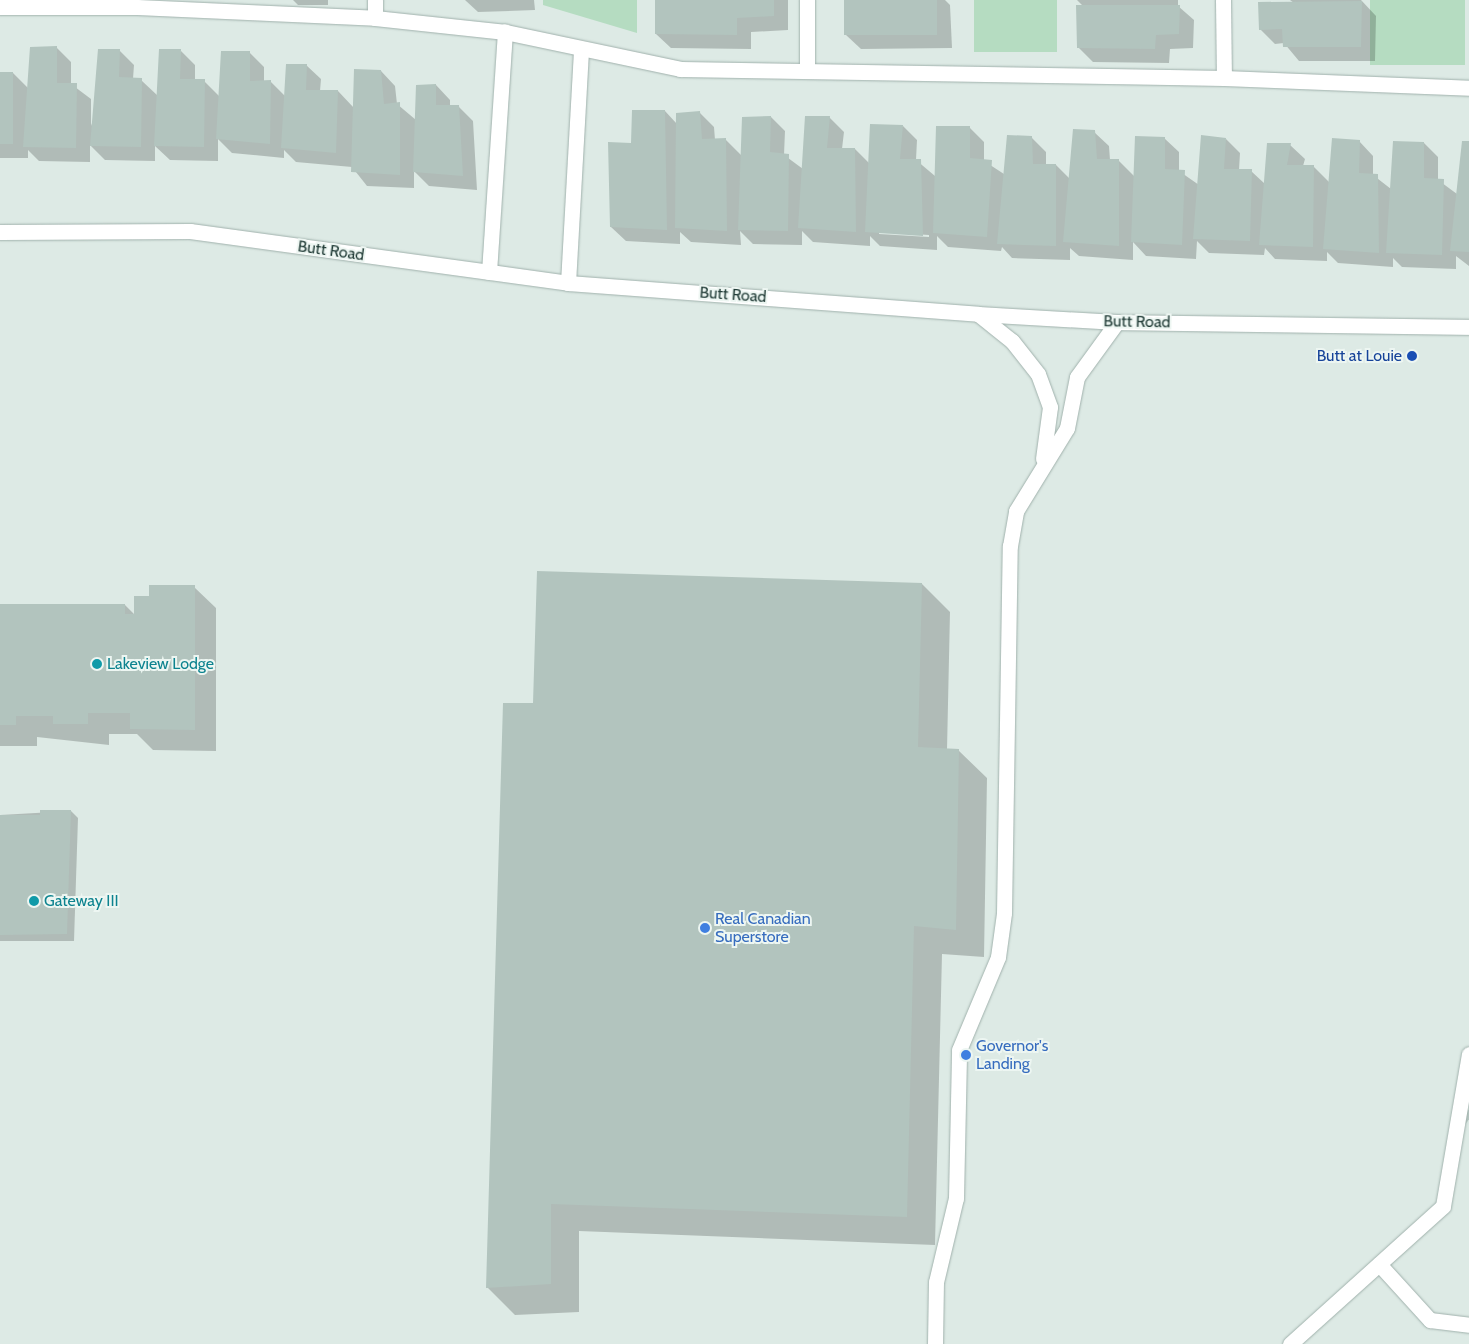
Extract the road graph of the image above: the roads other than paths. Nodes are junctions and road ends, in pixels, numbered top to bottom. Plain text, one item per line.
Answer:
1 (375, 0) edge
2 (807, 0) edge
3 (1224, 0) edge
4 (0, 7) edge
5 (375, 18) junction
6 (505, 32) junction
7 (581, 50) junction
8 (807, 70) junction
9 (1224, 78) junction
10 (1469, 88) edge
11 (0, 232) edge
12 (489, 272) junction
13 (568, 283) junction
14 (978, 314) junction
15 (1117, 322) junction
16 (1469, 327) edge
17 (1043, 460) junction
18 (1469, 1054) edge
19 (1378, 1264) junction
20 (1469, 1325) edge
21 (935, 1344) edge
22 (1290, 1344) edge

1 - 5 street
2 - 8 street
3 - 9 street
4 - 5 street
5 - 6 street
6 - 7 street
6 - 12 street
7 - 8 street
7 - 13 street
8 - 9 street
9 - 10 street
11 - 12 street, Butt Road
12 - 13 street, Butt Road
13 - 14 street, Butt Road
14 - 15 street, Butt Road
14 - 17 street
15 - 16 street, Butt Road
15 - 17 street
17 - 21 street
18 - 19 street
19 - 20 street
19 - 22 street

